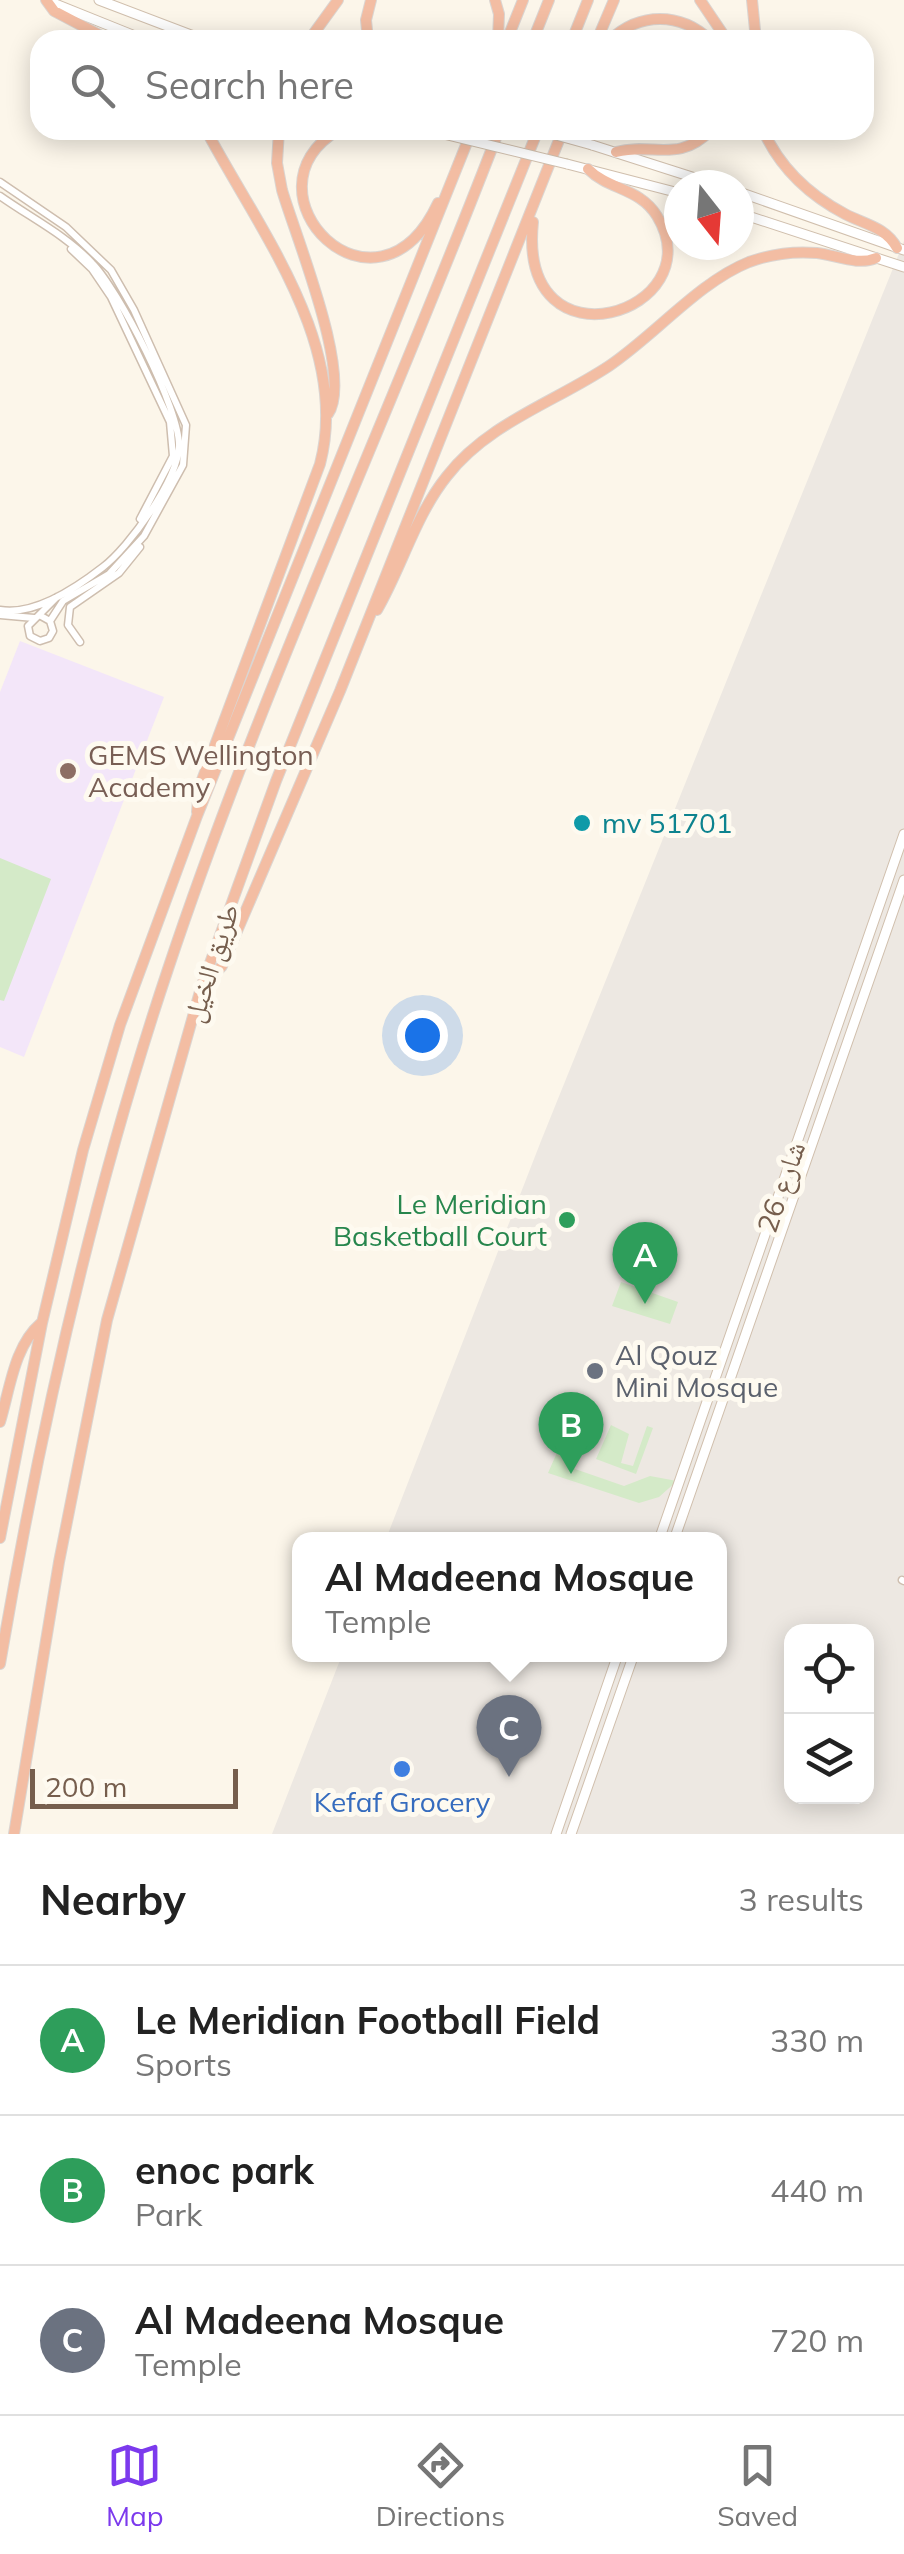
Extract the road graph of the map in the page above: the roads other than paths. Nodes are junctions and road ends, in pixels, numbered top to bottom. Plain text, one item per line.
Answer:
1 (46, 0) edge
2 (100, 0) edge
3 (338, 0) edge
4 (371, 0) edge
5 (495, 0) edge
6 (523, 0) edge
7 (550, 0) edge
8 (588, 0) edge
9 (614, 0) edge
10 (700, 0) edge
11 (752, 0) edge
12 (91, 30) edge
13 (120, 30) edge
14 (178, 30) edge
15 (316, 30) edge
16 (367, 30) edge
17 (497, 30) edge
18 (511, 30) edge
19 (537, 30) edge
20 (576, 30) edge
21 (601, 30) edge
22 (624, 30) edge
23 (698, 30) edge
24 (721, 30) edge
25 (755, 30) edge
26 (211, 140) edge
27 (279, 140) edge
28 (327, 140) edge
29 (468, 140) edge
30 (468, 140) edge
31 (495, 140) edge
32 (534, 140) edge
33 (559, 140) edge
34 (574, 140) edge
35 (699, 140) edge
36 (769, 140) edge
37 (774, 140) edge
38 (616, 152) junction
39 (778, 157) junction
40 (588, 169) junction
41 (671, 170) edge
42 (0, 182) edge
43 (664, 189) edge
44 (449, 192) junction
45 (0, 196) edge
46 (754, 197) edge
47 (535, 206) junction
48 (754, 218) edge
49 (900, 249) edge
50 (876, 258) junction
51 (904, 268) edge
52 (328, 414) junction
53 (140, 541) junction
54 (66, 590) junction
55 (0, 612) edge
56 (38, 617) junction
57 (50, 621) junction
58 (366, 622) junction
59 (80, 642) dead end
60 (197, 816) junction
61 (904, 834) edge
62 (904, 880) edge
63 (201, 988) junction
64 (824, 1064) junction
65 (837, 1073) junction
66 (42, 1323) junction
67 (0, 1422) edge
68 (662, 1532) edge
69 (677, 1532) edge
70 (0, 1538) edge
71 (615, 1662) edge
72 (631, 1662) edge
73 (0, 1664) edge
74 (14, 1834) edge
75 (556, 1834) edge
76 (571, 1834) edge

1 - 12 highway
1 - 13 street
2 - 14 street
3 - 15 highway
4 - 16 highway
5 - 17 highway
6 - 18 highway
7 - 19 highway
8 - 20 highway
9 - 21 highway
10 - 24 highway
11 - 25 highway
22 - 23 highway
26 - 52 highway
27 - 52 highway
28 - 44 highway
29 - 44 highway
30 - 40 street, bridge
31 - 73 highway, طريق الخيل
32 - 63 highway, طريق الخيل
33 - 47 highway
34 - 38 street, bridge
35 - 38 highway
36 - 39 highway
37 - 39 highway
38 - 41 street
39 - 49 highway
40 - 43 street
40 - 47 highway
42 - 53 street
44 - 60 highway
45 - 54 street
46 - 49 street
47 - 58 highway
48 - 50 street
50 - 51 street
50 - 58 highway
52 - 60 highway
53 - 57 street
53 - 59 street
54 - 55 street
54 - 56 street
55 - 56 street
56 - 57 street
56 - 57 street
58 - 63 highway
60 - 66 highway
61 - 64 street, شارع 26
62 - 65 street, شارع 26
63 - 74 highway, طريق الخيل
64 - 65 street
64 - 68 street, شارع 26
65 - 69 street, شارع 26
66 - 67 highway
66 - 70 highway
71 - 75 street
72 - 76 street

